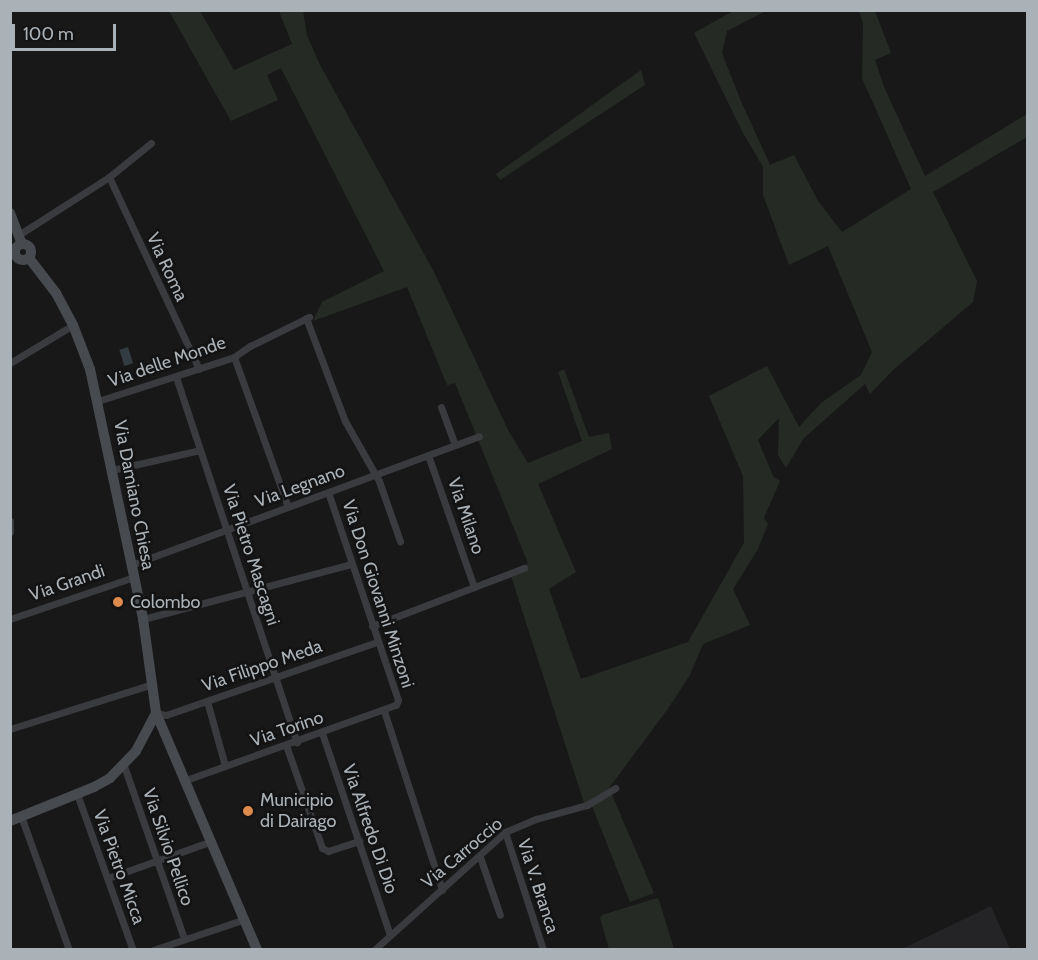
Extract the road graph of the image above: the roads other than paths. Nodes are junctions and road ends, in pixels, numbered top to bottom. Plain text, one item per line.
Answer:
1 (151, 143) dead end
2 (109, 177) junction
3 (10, 213) edge
4 (21, 239) junction
5 (73, 325) junction
6 (234, 357) junction
7 (10, 363) edge
8 (199, 369) junction
9 (176, 377) junction
10 (98, 401) junction
11 (441, 407) dead end
12 (479, 436) dead end
13 (455, 445) junction
14 (200, 450) junction
15 (429, 455) junction
16 (112, 470) junction
17 (375, 475) junction
18 (328, 492) junction
19 (288, 507) junction
20 (10, 521) edge
21 (227, 530) junction
22 (10, 532) edge
23 (400, 541) dead end
24 (351, 564) junction
25 (131, 565) junction
26 (524, 568) dead end
27 (134, 577) junction
28 (474, 587) junction
29 (248, 590) junction
30 (10, 619) edge
31 (143, 619) junction
32 (372, 626) junction
33 (376, 642) junction
34 (275, 677) junction
35 (153, 684) junction
36 (207, 700) junction
37 (396, 705) joint
38 (384, 711) junction
39 (156, 713) junction
40 (10, 729) edge
41 (322, 733) junction
42 (297, 742) junction
43 (286, 745) junction
44 (124, 766) junction
45 (225, 766) junction
46 (186, 780) junction
47 (615, 788) dead end
48 (77, 794) junction
49 (16, 819) edge
50 (505, 832) junction
51 (212, 841) junction
52 (359, 841) junction
53 (480, 857) junction
54 (157, 860) junction
55 (108, 878) junction
56 (442, 890) junction
57 (500, 915) dead end
58 (245, 919) junction
59 (390, 935) junction
60 (184, 938) junction
61 (69, 950) edge
62 (133, 950) edge
63 (153, 950) edge
64 (257, 950) edge
65 (374, 950) edge
66 (543, 950) edge

1 - 2 street
2 - 4 street
2 - 8 street, Via Roma
3 - 4 street
4 - 5 street, Via Damiano Chiesa
5 - 7 street
5 - 10 street, Via Damiano Chiesa
6 - 8 street, Via delle Monde
6 - 17 street, Via delle Monde
6 - 19 street
8 - 9 street, Via delle Monde
9 - 10 street, Via delle Monde
9 - 14 street, Via Pietro Mascagni
10 - 16 street, Via Damiano Chiesa
11 - 13 street
12 - 13 street, Via Legnano
13 - 15 street, Via Legnano
14 - 16 street
14 - 21 street, Via Pietro Mascagni
15 - 17 street, Via Legnano
15 - 28 street, Via Milano
16 - 25 street, Via Damiano Chiesa
17 - 18 street, Via Legnano
17 - 23 street
18 - 19 street, Via Legnano
18 - 24 street, Via Don Giovanni Minzoni
19 - 21 street, Via Legnano
20 - 22 street
21 - 25 street, Via Legnano
21 - 29 street, Via Pietro Mascagni
24 - 29 street
24 - 32 street, Via Don Giovanni Minzoni
25 - 27 street, Via Damiano Chiesa
26 - 28 street
27 - 30 street, Via Grandi
27 - 31 street, Via Damiano Chiesa
28 - 32 street
29 - 31 street
29 - 34 street, Via Pietro Mascagni
31 - 35 street, Via Damiano Chiesa
32 - 33 street, Via Don Giovanni Minzoni
33 - 34 street, Via Filippo Meda
33 - 37 street, Via Don Giovanni Minzoni
34 - 36 street, Via Filippo Meda
34 - 42 street, Via Pietro Mascagni
35 - 39 street, Via Damiano Chiesa
35 - 40 street
36 - 39 street, Via Filippo Meda
36 - 45 street
37 - 38 street, Via Torino
38 - 41 street, Via Torino
38 - 56 street
39 - 44 street
39 - 46 street, Via Damiano Chiesa
41 - 42 street, Via Torino
41 - 52 street, Via Alfredo Di Dio
42 - 43 street, Via Torino
43 - 45 street, Via Torino
43 - 52 street
44 - 48 street
44 - 54 street, Via Silvio Pellico
45 - 46 street, Via Torino
46 - 51 street, Via Damiano Chiesa
47 - 50 street, Via Carroccio
48 - 49 street
48 - 55 street, Via Pietro Micca
49 - 61 street
50 - 53 street, Via Carroccio
50 - 66 street, Via V. Branca
51 - 54 street
51 - 58 street, Via Damiano Chiesa
52 - 59 street, Via Alfredo Di Dio
53 - 56 street, Via Carroccio
53 - 57 street
54 - 55 street
54 - 60 street, Via Silvio Pellico
55 - 62 street, Via Pietro Micca
56 - 59 street, Via Carroccio
58 - 60 street
58 - 64 street, Via Damiano Chiesa
59 - 65 street, Via Carroccio
60 - 63 street

